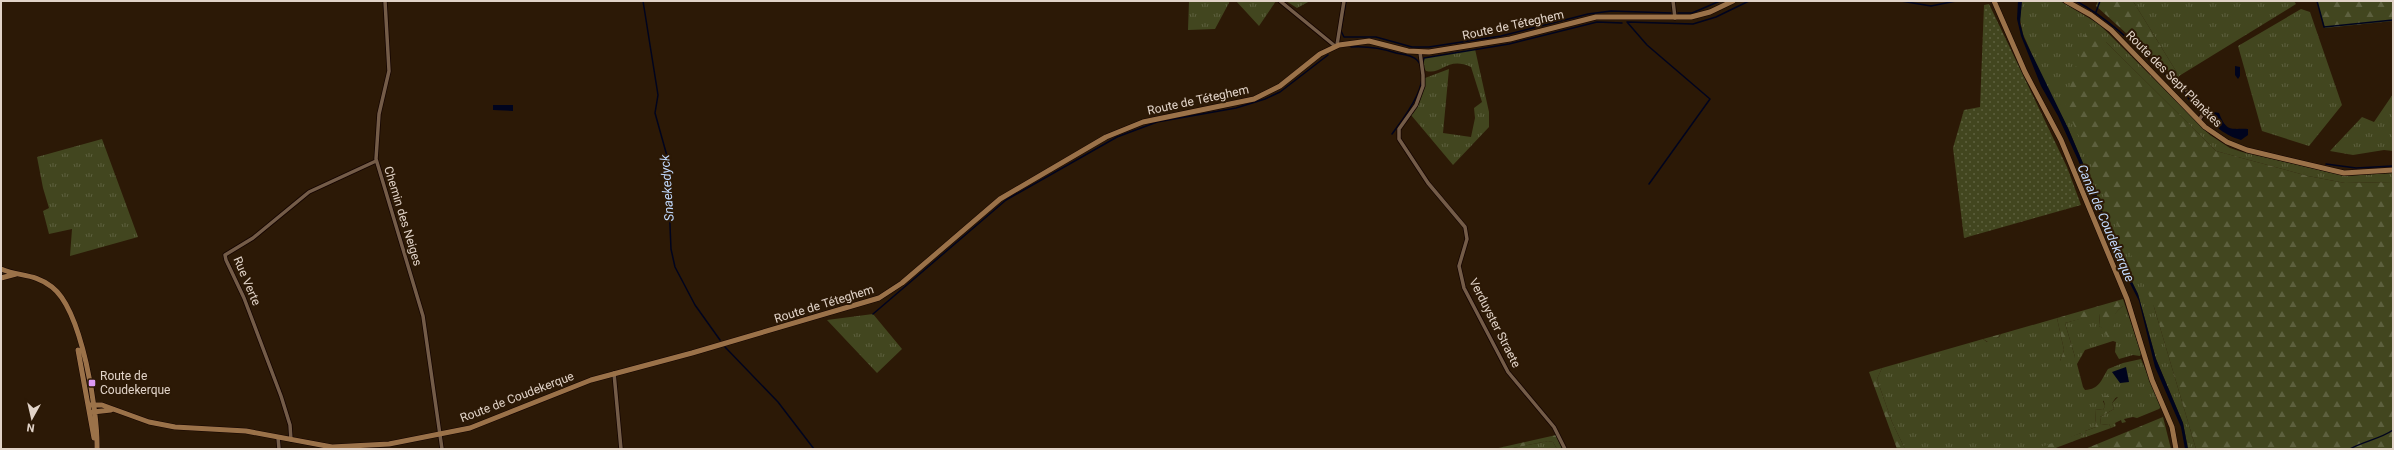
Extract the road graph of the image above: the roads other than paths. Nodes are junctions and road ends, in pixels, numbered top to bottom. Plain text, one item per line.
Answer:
1 (385, 1) edge
2 (1280, 1) edge
3 (1344, 1) edge
4 (1673, 1) edge
5 (1733, 1) edge
6 (1994, 1) edge
7 (1998, 1) edge
8 (2066, 1) edge
9 (2002, 17) junction
10 (1675, 18) junction
11 (1336, 46) junction
12 (1420, 52) junction
13 (2187, 91) dead end
14 (2199, 120) junction
15 (376, 162) junction
16 (2393, 170) edge
17 (1, 270) edge
18 (26, 274) junction
19 (1, 277) edge
20 (728, 343) joint
21 (614, 373) junction
22 (92, 405) junction
23 (93, 412) junction
24 (122, 413) junction
25 (440, 435) junction
26 (278, 437) junction
27 (291, 440) junction
28 (96, 449) edge
29 (279, 449) edge
30 (442, 449) edge
31 (621, 449) edge
32 (1565, 449) edge
33 (2176, 449) edge

1 - 15 street, Chemin des Neiges
2 - 11 street
3 - 11 street
4 - 10 street
5 - 10 main road, Route de Téteghem
6 - 9 main road
7 - 9 main road
8 - 14 main road, Route des Sept Planètes
9 - 33 main road
10 - 12 main road, Route de Téteghem
11 - 12 main road, Route de Téteghem
11 - 20 main road, Route de Téteghem
12 - 32 street, Verduyster Straete
13 - 14 street
14 - 16 main road, Route des Sept Planètes
15 - 25 street, Chemin des Neiges
15 - 27 street, Rue Verte
17 - 18 main road
17 - 19 main road
18 - 19 main road
18 - 22 main road
20 - 21 main road, Route de Coudekerque
21 - 25 main road, Route de Coudekerque
21 - 31 street
22 - 23 main road
22 - 24 main road, Route de Coudekerque
23 - 24 main road, Route de Coudekerque
23 - 28 main road
24 - 26 main road, Route de Coudekerque
25 - 27 main road, Route de Coudekerque
25 - 30 street, Chemin des Neiges
26 - 27 main road, Route de Coudekerque
26 - 29 street

